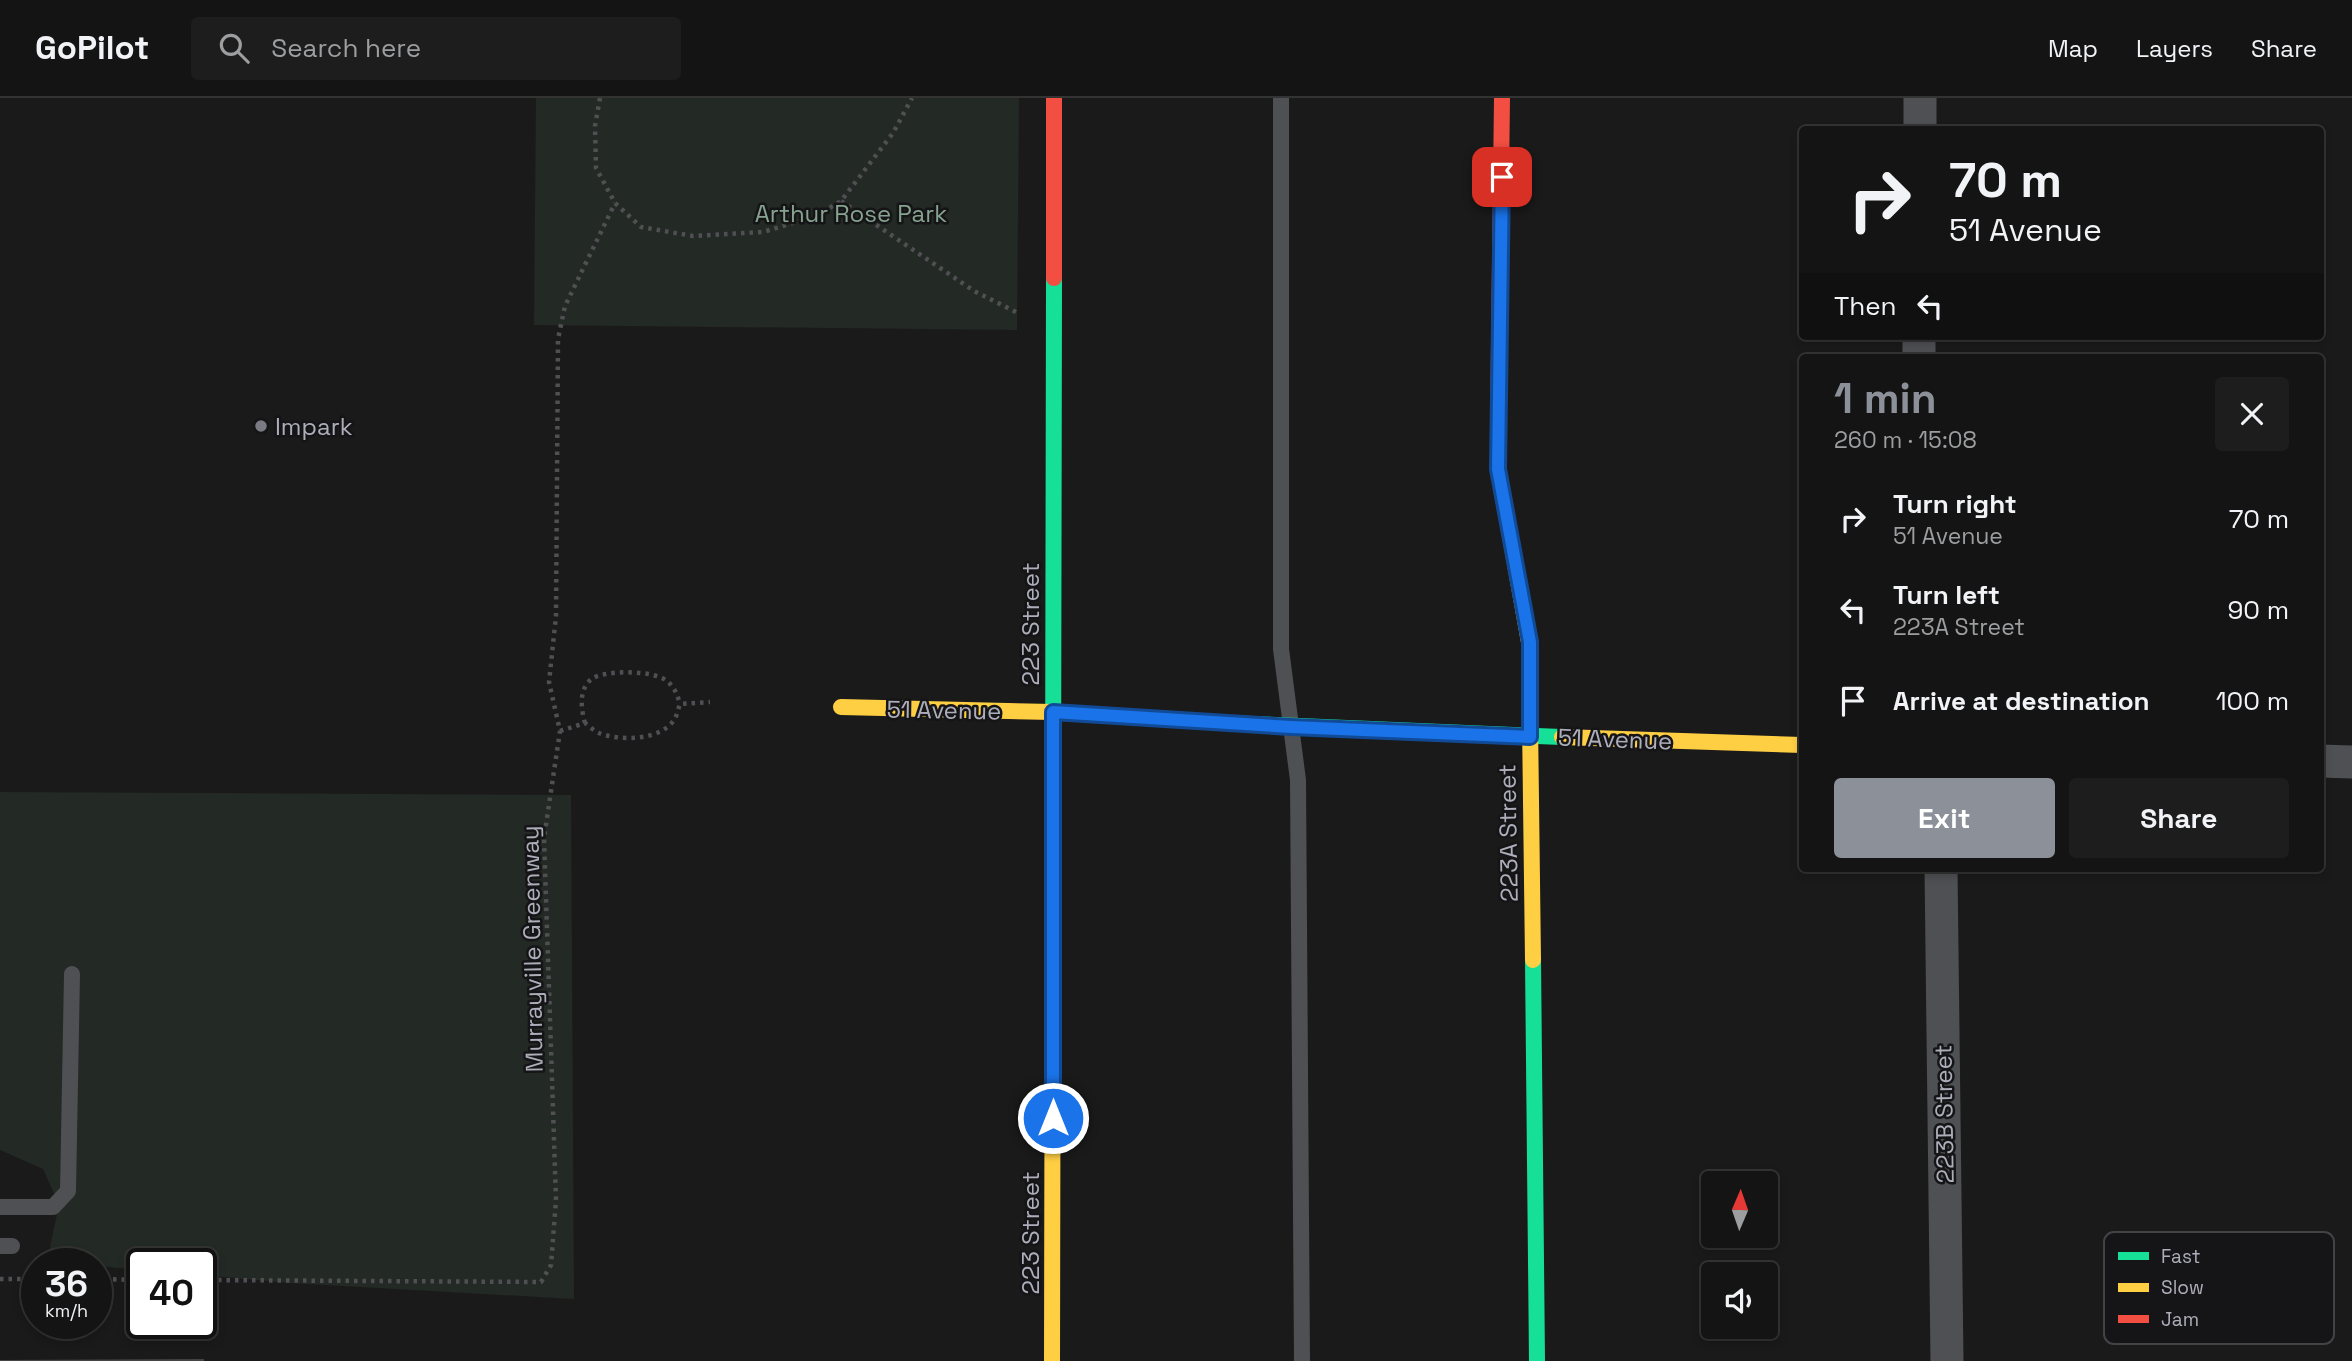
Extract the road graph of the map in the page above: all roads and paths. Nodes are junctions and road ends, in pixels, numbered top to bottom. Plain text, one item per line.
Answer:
1 (600, 98) edge
2 (912, 98) edge
3 (1055, 98) edge
4 (1281, 98) edge
5 (1502, 98) edge
6 (1920, 98) edge
7 (1920, 126) edge
8 (841, 201) junction
9 (615, 203) junction
10 (1055, 331) junction
11 (710, 702) dead end
12 (680, 704) junction
13 (841, 707) dead end
14 (1053, 712) junction
15 (585, 723) junction
16 (1291, 727) junction
17 (560, 731) junction
18 (1530, 737) junction
19 (1799, 745) edge
20 (2324, 761) edge
21 (2352, 762) edge
22 (1941, 872) edge
23 (72, 974) dead end
24 (0, 1207) edge
25 (0, 1279) edge
26 (21, 1279) edge
27 (217, 1280) edge
28 (1052, 1361) edge
29 (1302, 1361) edge
30 (1537, 1361) edge
31 (1947, 1361) edge

1 - 9 path
2 - 8 path
3 - 10 street, 223 Street
4 - 16 lane
5 - 18 street, 223A Street
6 - 7 street
8 - 9 path
8 - 10 path
9 - 17 path, Murrayville Greenway
10 - 14 street, 223 Street
11 - 12 path
12 - 15 path
12 - 15 path
13 - 14 street, 51 Avenue
14 - 16 street, 51 Avenue
14 - 28 street, 223 Street
15 - 17 path
16 - 18 street, 51 Avenue
16 - 29 lane
17 - 27 path, Murrayville Greenway
18 - 19 street, 51 Avenue
18 - 30 street, 223A Street
20 - 21 street
22 - 31 street, 223B Street
23 - 24 lane
25 - 26 path

